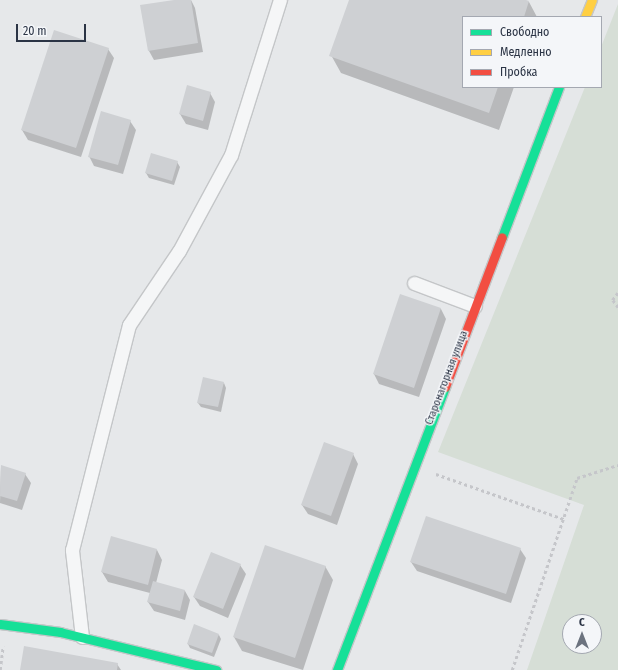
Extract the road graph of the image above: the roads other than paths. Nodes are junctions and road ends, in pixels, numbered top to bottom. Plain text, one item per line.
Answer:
1 (280, 0) edge
2 (592, 0) edge
3 (586, 16) edge
4 (559, 88) edge
5 (414, 283) dead end
6 (475, 306) junction
7 (0, 624) edge
8 (82, 637) junction
9 (216, 670) edge
10 (337, 670) edge

1 - 8 lane
2 - 3 main road
4 - 6 main road, Старонагорная улица
5 - 6 lane
6 - 10 main road, Старонагорная улица
7 - 8 main road
8 - 9 main road

